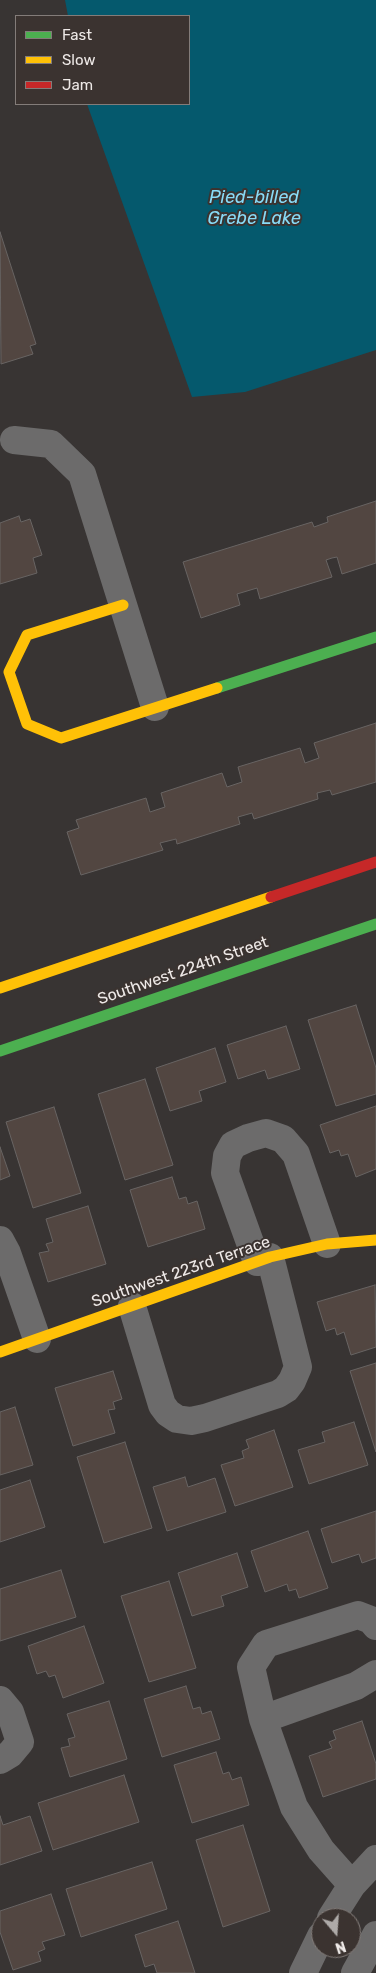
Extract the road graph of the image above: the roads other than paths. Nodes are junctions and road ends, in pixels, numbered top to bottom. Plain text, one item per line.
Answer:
1 (14, 440) dead end
2 (123, 604) junction
3 (376, 637) edge
4 (155, 707) junction
5 (376, 862) edge
6 (376, 924) edge
7 (0, 988) edge
8 (0, 1051) edge
9 (0, 1240) edge
10 (376, 1240) edge
11 (327, 1244) junction
12 (263, 1260) junction
13 (132, 1306) junction
14 (37, 1339) junction
15 (0, 1352) edge
16 (376, 1626) edge
17 (376, 1674) edge
18 (0, 1700) edge
19 (263, 1719) junction
20 (0, 1760) edge
21 (376, 1859) edge
22 (352, 1884) junction
23 (337, 1908) edge
24 (376, 1935) edge
25 (311, 1957) edge
26 (303, 1973) edge
27 (355, 1973) edge

1 - 2 street
2 - 4 street
2 - 4 street
3 - 4 street
5 - 7 street
6 - 8 street, Southwest 224th Street
9 - 14 street
10 - 11 street, Southwest 223rd Terrace
11 - 12 street, Southwest 223rd Terrace
11 - 12 street
12 - 13 street, Southwest 223rd Terrace
12 - 13 street
13 - 14 street, Southwest 223rd Terrace
14 - 15 street, Southwest 223rd Terrace
16 - 19 street
17 - 19 street
18 - 20 street
19 - 22 street
21 - 22 street
22 - 23 street
24 - 27 street
25 - 26 street

